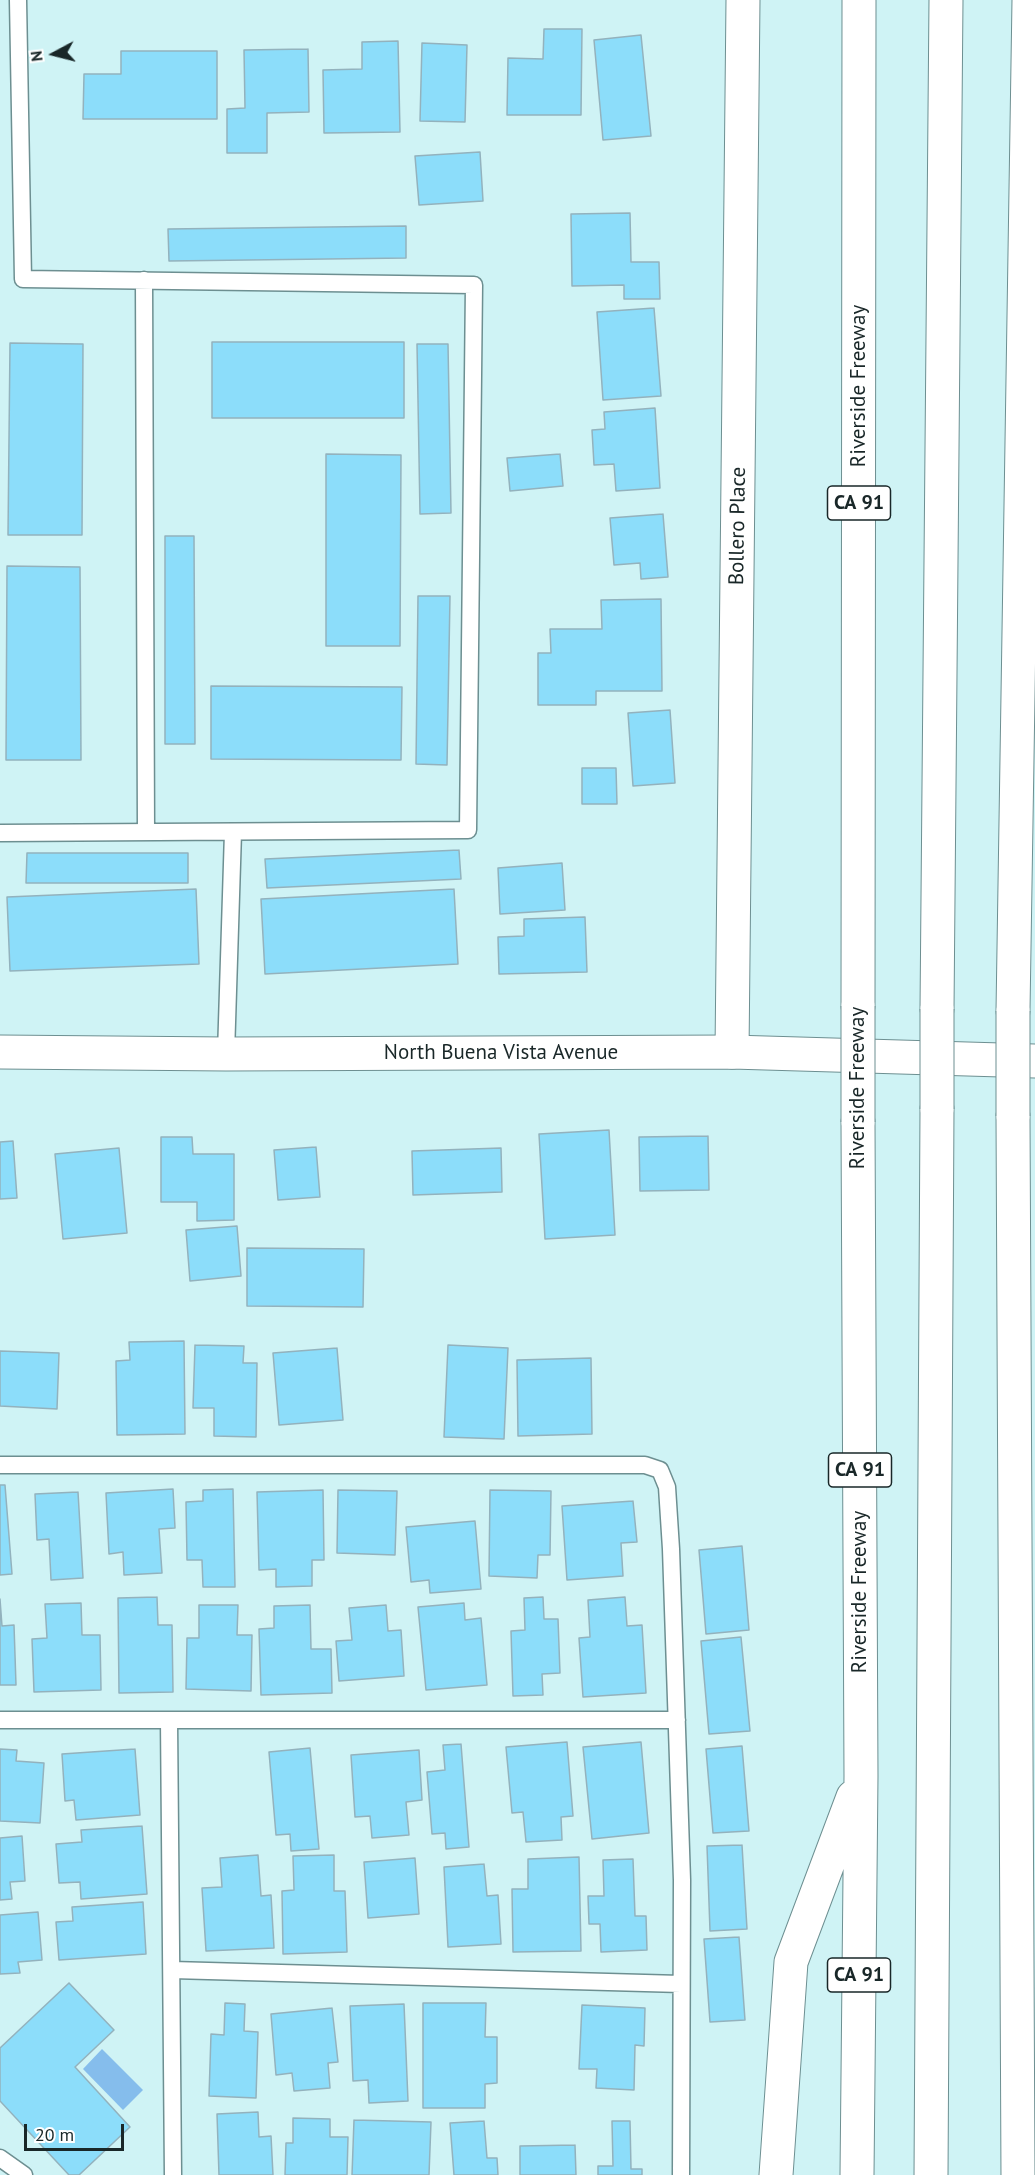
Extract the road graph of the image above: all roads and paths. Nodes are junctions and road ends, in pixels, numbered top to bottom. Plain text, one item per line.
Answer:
1 (18, 0) edge
2 (743, 0) edge
3 (859, 0) edge
4 (946, 0) edge
5 (1029, 0) edge
6 (144, 280) junction
7 (146, 832) junction
8 (233, 832) junction
9 (1, 833) edge
10 (0, 1052) edge
11 (732, 1052) junction
12 (226, 1054) junction
13 (1035, 1060) edge
14 (0, 1465) edge
15 (0, 1720) edge
16 (169, 1720) junction
17 (676, 1720) junction
18 (861, 1776) junction
19 (172, 1970) junction
20 (681, 1984) junction
21 (0, 2158) edge
22 (24, 2175) edge
23 (173, 2175) edge
24 (681, 2175) edge
25 (776, 2175) edge
26 (857, 2175) edge
27 (931, 2175) edge
28 (1018, 2175) edge

1 - 6 lane
2 - 11 main road, Bollero Place
3 - 18 main road, Riverside Freeway / CA 91, bridge
4 - 27 main road, bridge
5 - 28 main road, bridge
6 - 7 lane
6 - 8 lane
7 - 8 lane
7 - 9 lane
8 - 12 lane
10 - 12 main road, North Buena Vista Avenue
11 - 12 main road, North Buena Vista Avenue
11 - 13 main road, North Buena Vista Avenue
14 - 17 lane
15 - 16 lane
16 - 17 lane
16 - 19 lane
17 - 20 lane
18 - 25 main road
18 - 26 main road, Riverside Freeway / CA 91
19 - 20 lane
19 - 23 lane
20 - 24 lane
21 - 22 lane

